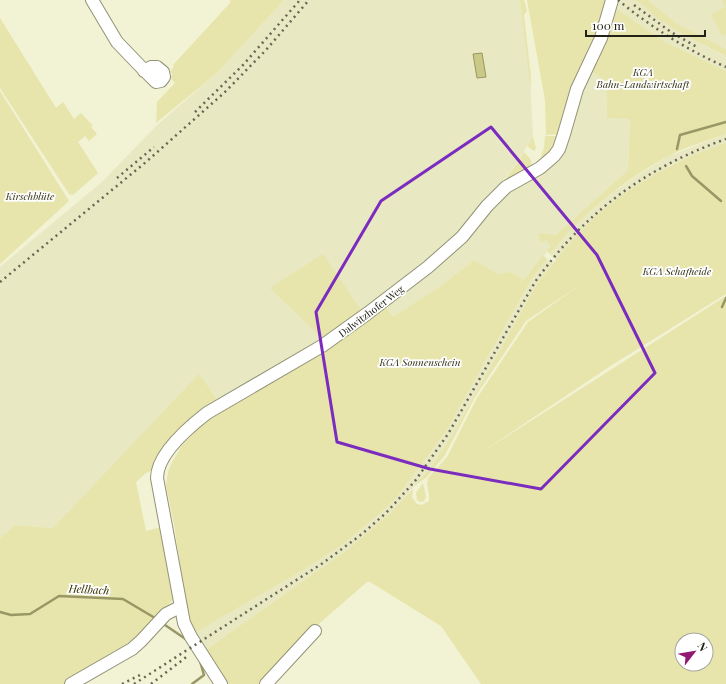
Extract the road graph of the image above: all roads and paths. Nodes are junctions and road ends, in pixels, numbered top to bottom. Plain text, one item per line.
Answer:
1 (92, 0) edge
2 (612, 0) edge
3 (144, 71) dead end
4 (180, 607) junction
5 (315, 631) dead end
6 (71, 684) edge
7 (221, 684) edge
8 (266, 684) edge

1 - 3 street
2 - 4 street, Dalwitzhofer Weg
4 - 6 street
4 - 7 street, Dalwitzhofer Weg
5 - 8 street

